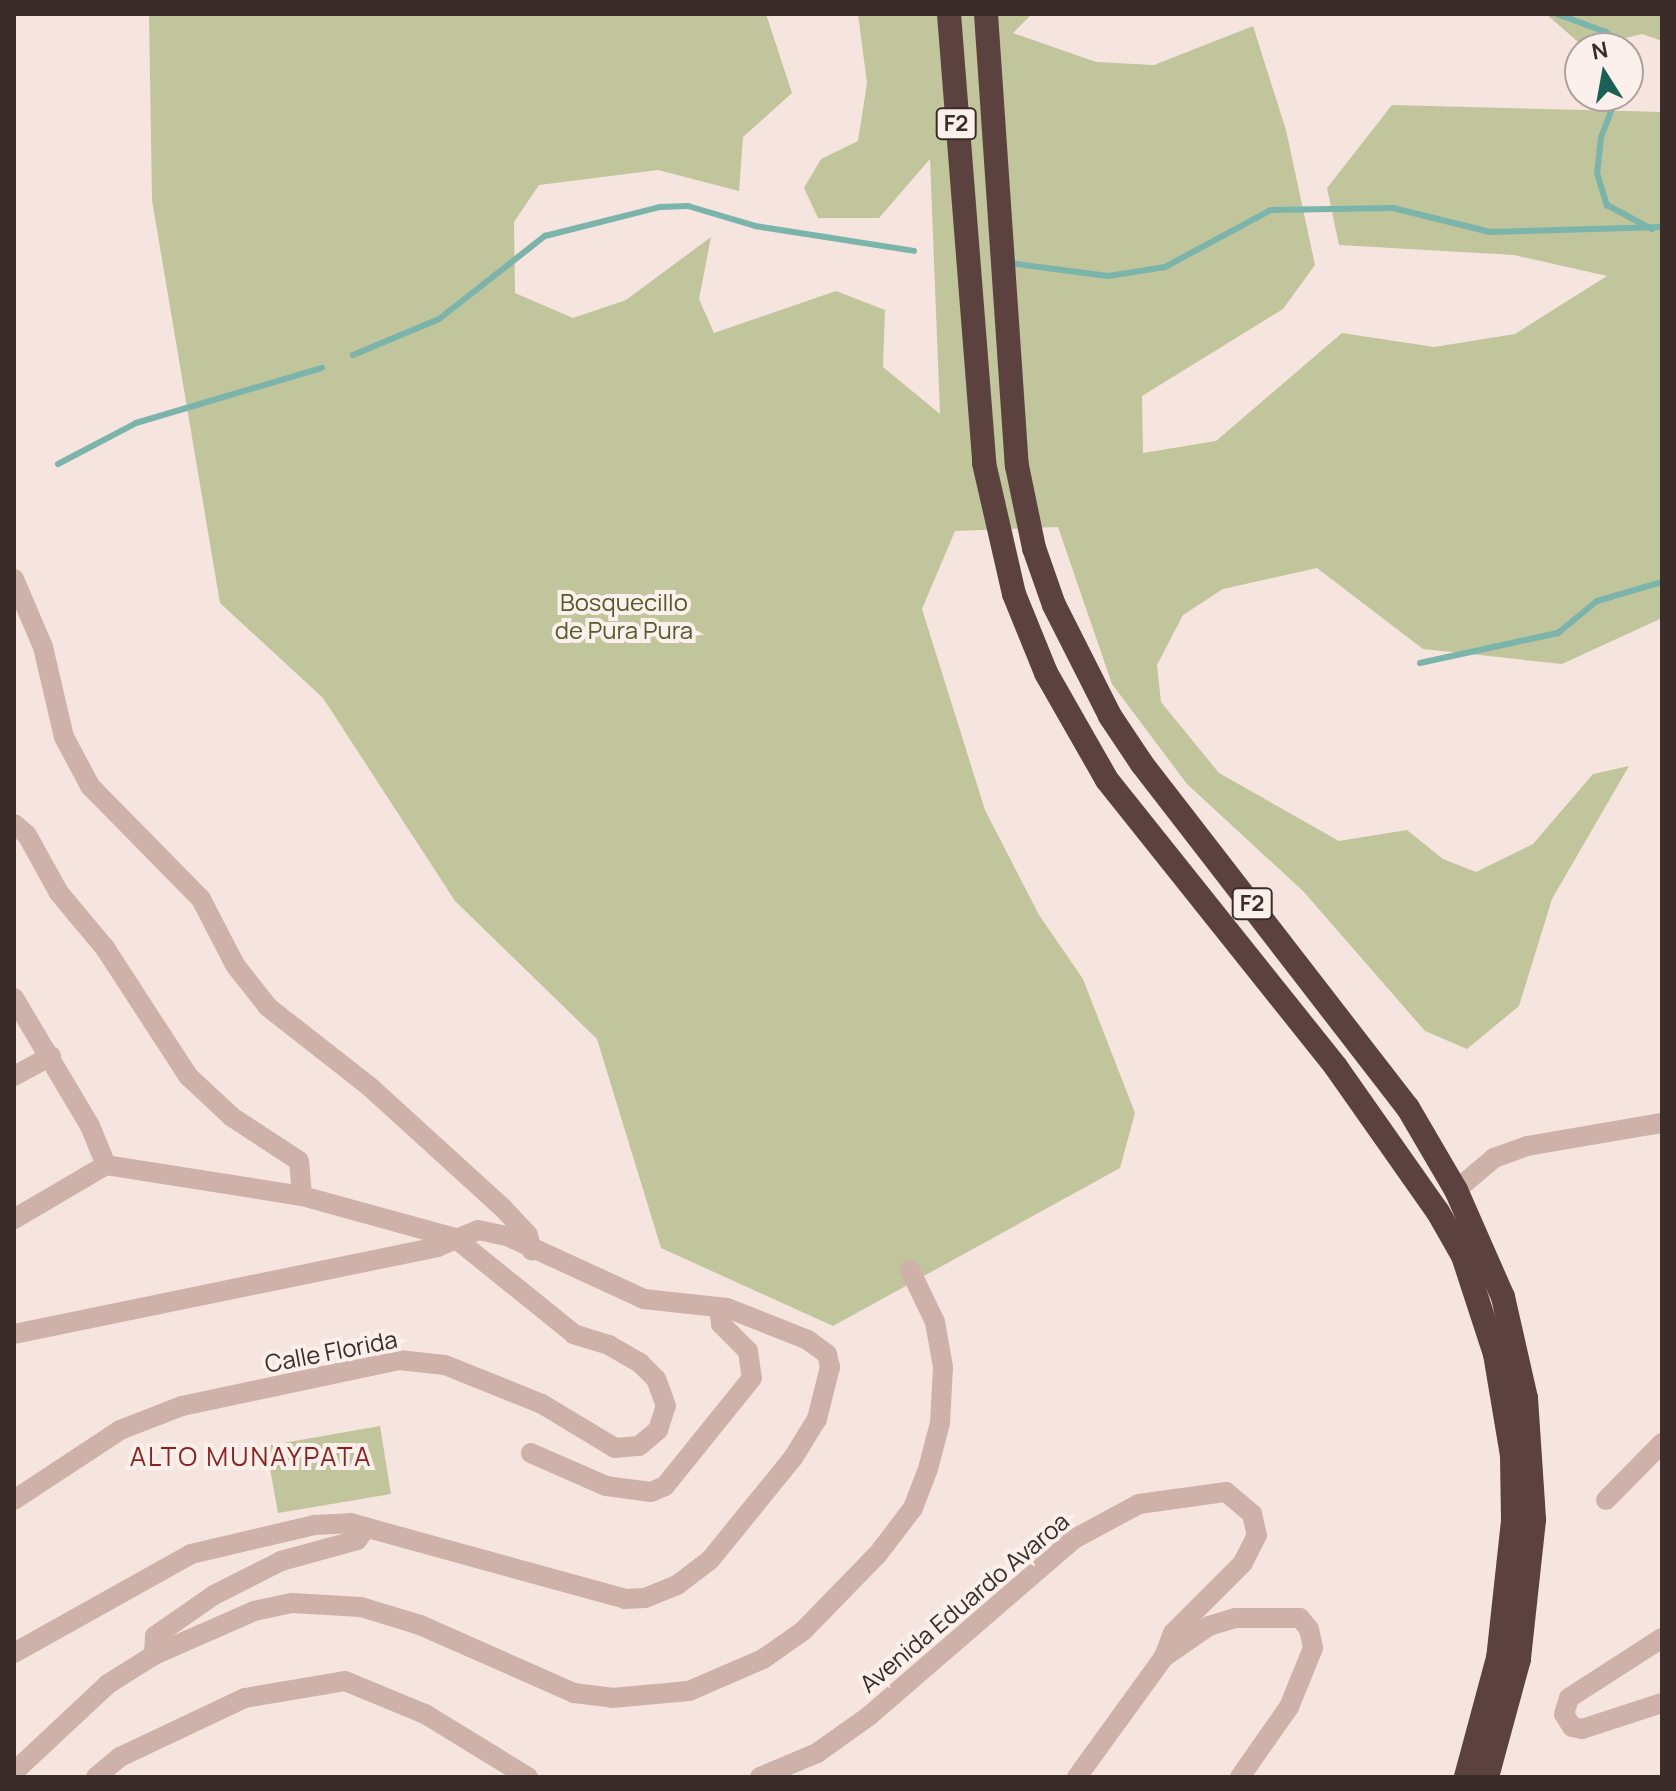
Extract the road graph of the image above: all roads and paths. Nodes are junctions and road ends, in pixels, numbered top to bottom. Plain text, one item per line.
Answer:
1 (949, 14) edge
2 (986, 14) edge
3 (14, 579) edge
4 (14, 824) edge
5 (14, 998) edge
6 (51, 1056) junction
7 (14, 1076) edge
8 (1662, 1123) edge
9 (106, 1165) junction
10 (1456, 1190) junction
11 (302, 1196) junction
12 (14, 1219) edge
13 (455, 1238) junction
14 (532, 1251) junction
15 (910, 1270) dead end
16 (727, 1308) junction
17 (14, 1334) edge
18 (1662, 1443) edge
19 (531, 1453) dead end
20 (14, 1500) edge
21 (1606, 1500) dead end
22 (367, 1527) junction
23 (1662, 1638) edge
24 (14, 1653) edge
25 (154, 1655) junction
26 (1164, 1657) junction
27 (1662, 1703) edge
28 (14, 1772) edge
29 (96, 1777) edge
30 (528, 1777) edge
31 (760, 1777) edge
32 (1077, 1777) edge
33 (1240, 1777) edge
34 (1466, 1777) edge
35 (1487, 1777) edge

1 - 34 highway, F2
2 - 10 highway, F2
3 - 14 street
4 - 11 street
5 - 6 street
6 - 7 street
6 - 9 street
8 - 10 street
9 - 11 street
9 - 12 street
10 - 35 highway, F2
11 - 13 street
13 - 14 street
13 - 17 street
13 - 20 street, Calle Florida
14 - 16 street
15 - 25 street
16 - 19 street
16 - 22 street
18 - 21 street
22 - 24 street
22 - 25 street
23 - 27 street
25 - 28 street
26 - 31 street, Avenida Eduardo Avaroa
26 - 32 street
26 - 33 street
29 - 30 street

